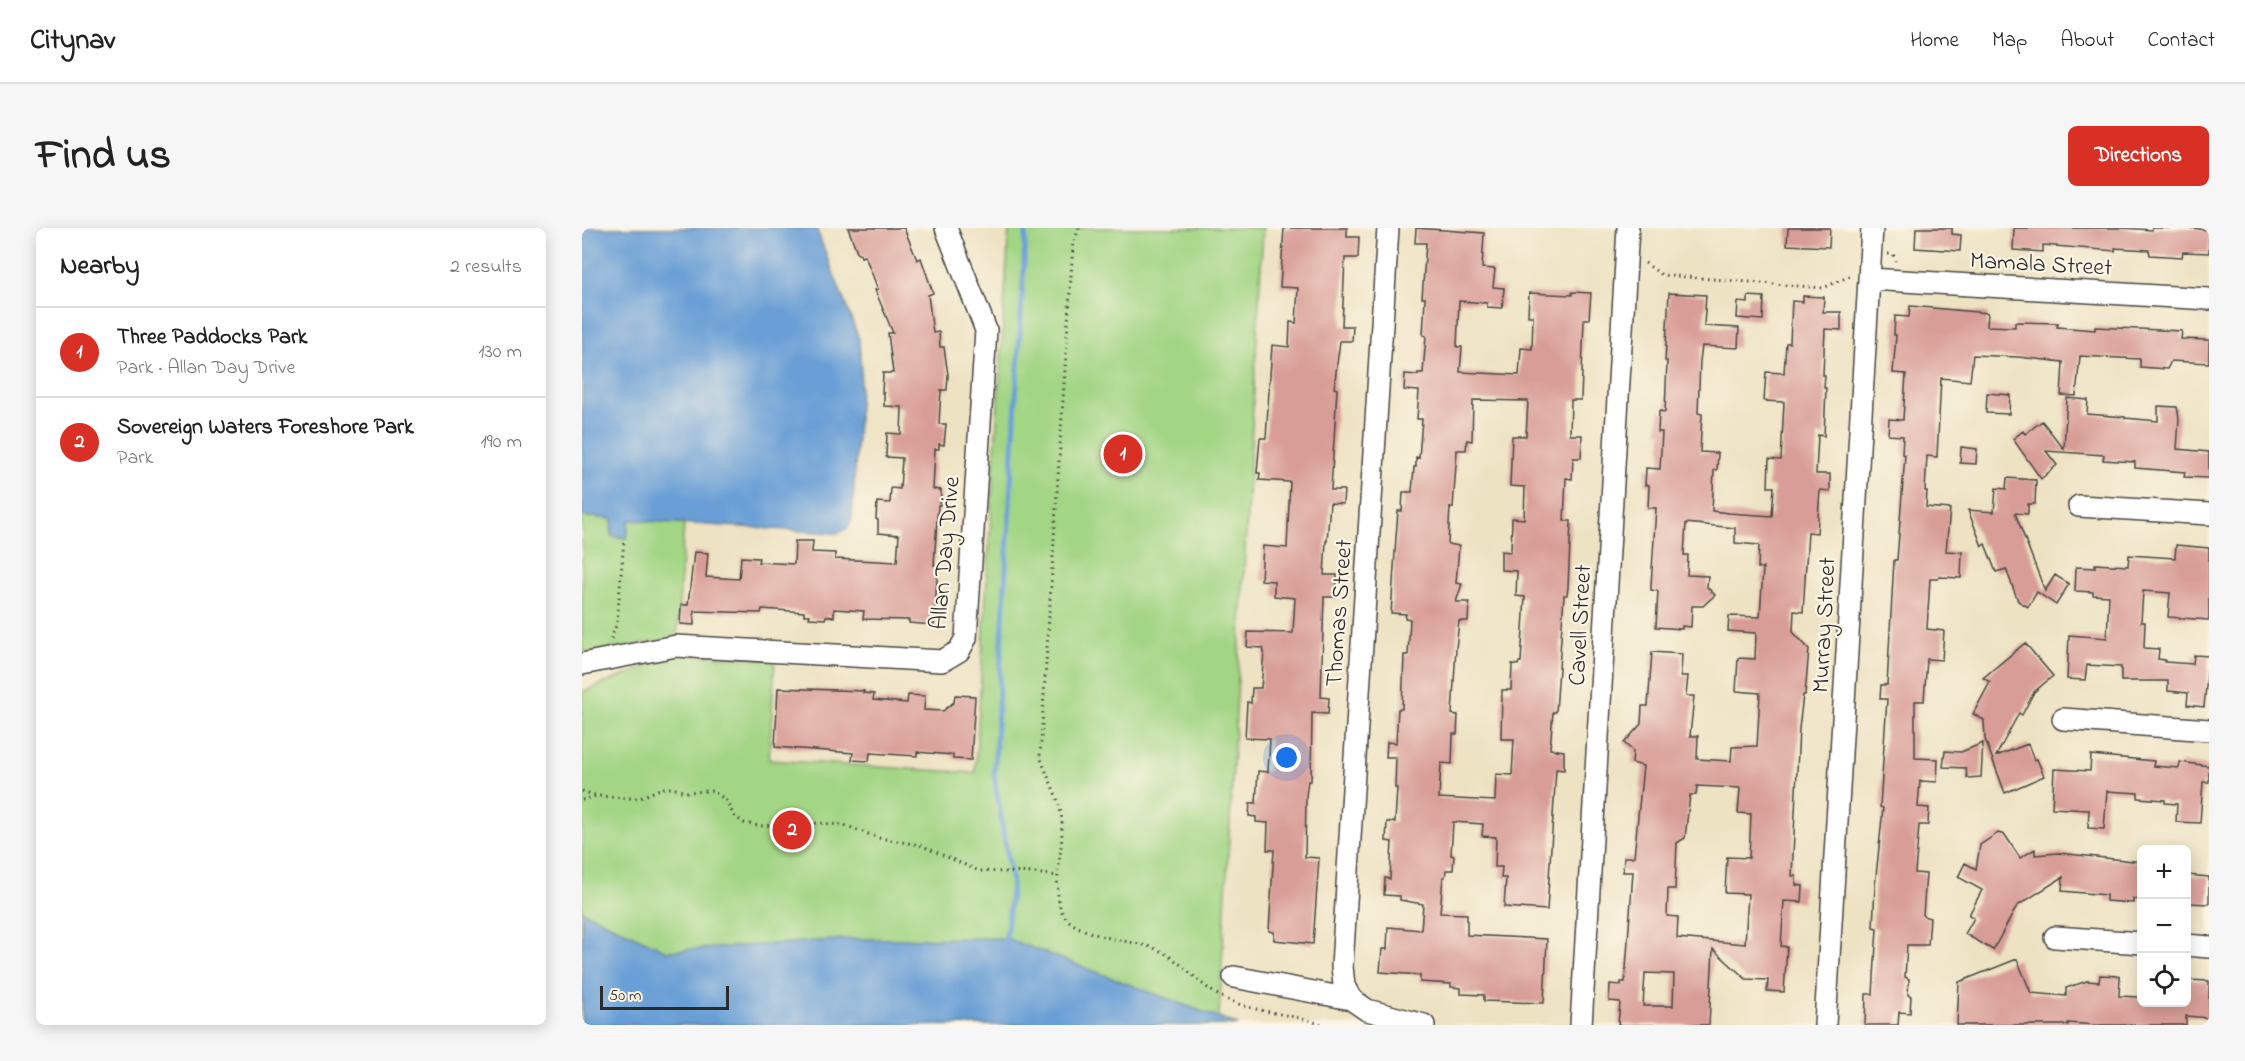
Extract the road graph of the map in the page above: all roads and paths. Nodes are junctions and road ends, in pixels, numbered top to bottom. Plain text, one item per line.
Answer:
1 (946, 228) edge
2 (1079, 228) edge
3 (1388, 228) edge
4 (1628, 228) edge
5 (1872, 228) edge
6 (1646, 257) dead end
7 (1861, 276) junction
8 (2209, 299) edge
9 (2079, 506) dead end
10 (2209, 514) edge
11 (624, 539) dead end
12 (618, 657) junction
13 (582, 664) edge
14 (2063, 719) dead end
15 (2209, 730) edge
16 (582, 791) edge
17 (598, 796) junction
18 (582, 800) edge
19 (1058, 876) junction
20 (2055, 938) dead end
21 (2137, 943) edge
22 (2191, 945) edge
23 (2209, 947) edge
24 (1234, 977) dead end
25 (1351, 999) junction
26 (1322, 1025) edge
27 (1424, 1025) edge
28 (1581, 1025) edge
29 (1825, 1025) edge

1 - 12 street, Allan Day Drive
2 - 19 path
3 - 25 street, Thomas Street
4 - 28 street, Cavell Street
5 - 7 street, Murray Street
6 - 7 path
7 - 8 street, Mamala Street
7 - 29 street, Murray Street
9 - 10 street
11 - 12 path
12 - 13 street, Allan Day Drive
14 - 15 street
16 - 17 path
17 - 18 path
17 - 19 path
19 - 26 path
20 - 21 street
22 - 23 street
24 - 25 street
25 - 27 street

